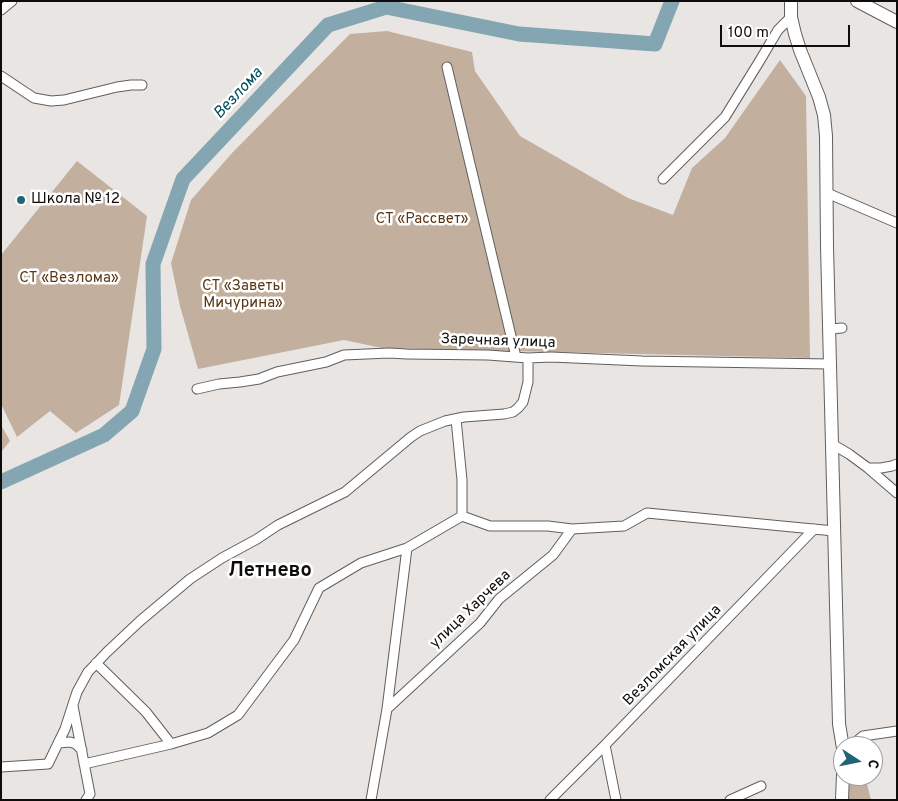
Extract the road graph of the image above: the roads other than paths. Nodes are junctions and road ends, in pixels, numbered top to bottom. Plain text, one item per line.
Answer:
1 (12, 1) edge
2 (790, 1) edge
3 (857, 1) edge
4 (1, 10) edge
5 (792, 18) junction
6 (897, 22) edge
7 (447, 67) dead end
8 (1, 76) edge
9 (142, 85) dead end
10 (663, 179) dead end
11 (827, 193) junction
12 (897, 222) edge
13 (516, 357) junction
14 (528, 358) junction
15 (830, 364) junction
16 (197, 389) dead end
17 (456, 419) junction
18 (832, 444) junction
19 (897, 464) edge
20 (868, 468) junction
21 (897, 492) edge
22 (462, 516) junction
23 (572, 529) junction
24 (814, 530) junction
25 (834, 531) junction
26 (407, 548) junction
27 (96, 663) junction
28 (73, 706) junction
29 (387, 708) junction
30 (897, 731) edge
31 (841, 736) edge
32 (863, 736) edge
33 (59, 743) junction
34 (171, 744) junction
35 (605, 745) junction
36 (82, 750) junction
37 (84, 764) junction
38 (1, 767) edge
39 (761, 786) dead end
40 (843, 786) edge
41 (86, 800) edge
42 (371, 800) edge
43 (550, 800) edge
44 (616, 800) edge
45 (730, 800) edge
46 (842, 800) edge

1 - 4 street
2 - 5 street
3 - 6 street
5 - 10 street
5 - 11 street
7 - 13 street
8 - 9 street
11 - 12 street
11 - 15 street
13 - 14 street, Заречная улица
13 - 16 street, Заречная улица
14 - 15 street, Заречная улица
14 - 17 street
15 - 18 street
17 - 22 street
17 - 27 street
18 - 20 street
18 - 25 street
19 - 20 street
20 - 21 street
22 - 23 street
22 - 26 street
23 - 24 street
23 - 29 street, улица Харчева
24 - 25 street
24 - 35 street, Везломская улица
25 - 31 street
26 - 29 street
26 - 34 street
27 - 28 street
27 - 34 street
28 - 33 street
28 - 36 street
29 - 42 street
30 - 32 street
33 - 36 street
33 - 38 street
34 - 37 street
35 - 43 street, Везломская улица
35 - 44 street
36 - 37 street
37 - 41 street
39 - 45 street
40 - 46 street

